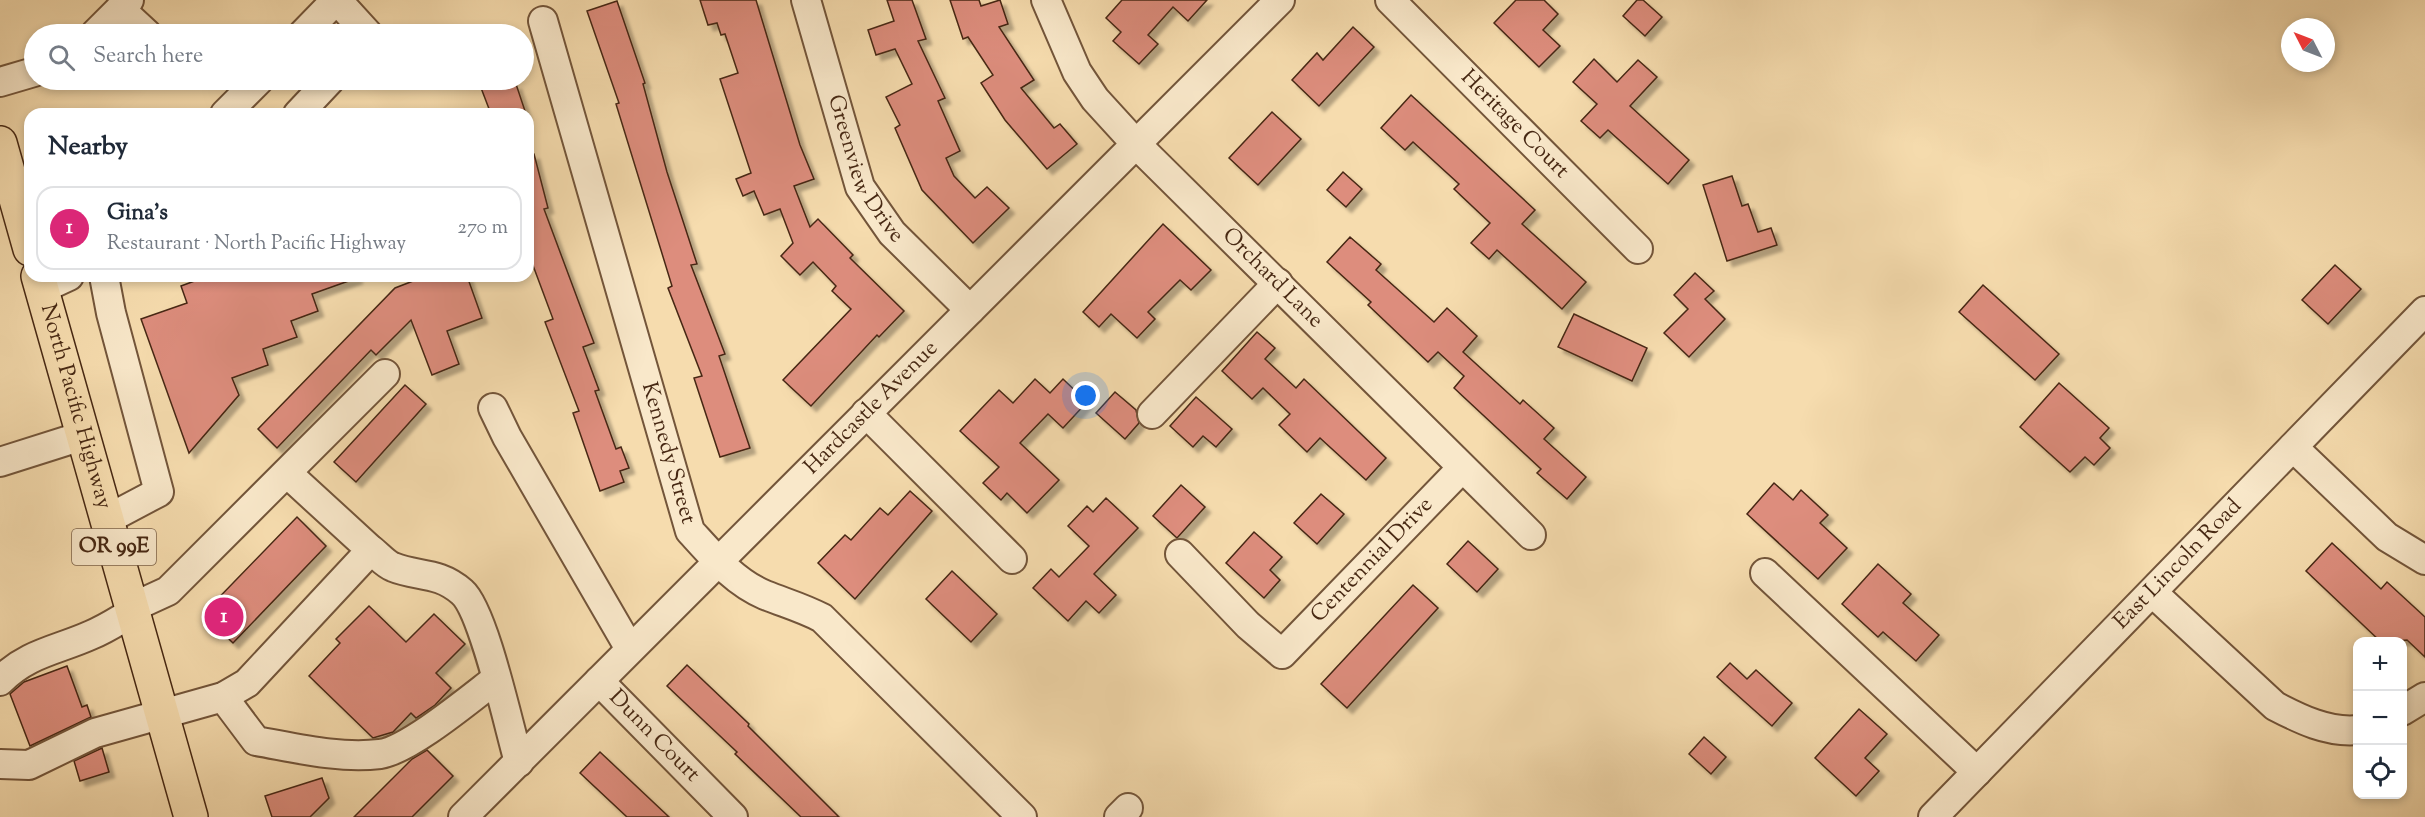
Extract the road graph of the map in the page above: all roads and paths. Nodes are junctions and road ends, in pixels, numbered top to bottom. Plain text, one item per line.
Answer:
1 (337, 0) edge
2 (806, 0) edge
3 (1046, 0) edge
4 (1280, 0) edge
5 (1390, 0) edge
6 (125, 4) edge
7 (543, 21) dead end
8 (105, 24) edge
9 (140, 24) edge
10 (313, 24) edge
11 (359, 24) edge
12 (24, 75) edge
13 (0, 82) edge
14 (249, 90) edge
15 (321, 90) edge
16 (231, 108) edge
17 (304, 108) edge
18 (0, 143) edge
19 (1137, 145) junction
20 (24, 228) edge
21 (1638, 249) dead end
22 (49, 282) edge
23 (105, 282) edge
24 (1278, 283) junction
25 (970, 310) junction
26 (2425, 311) edge
27 (385, 374) dead end
28 (493, 408) dead end
29 (866, 413) junction
30 (1152, 414) dead end
31 (82, 436) junction
32 (2294, 447) junction
33 (0, 462) edge
34 (1462, 468) junction
35 (287, 473) junction
36 (106, 520) junction
37 (1531, 535) dead end
38 (371, 550) junction
39 (1180, 554) dead end
40 (1012, 560) dead end
41 (2425, 560) edge
42 (718, 562) junction
43 (1765, 573) dead end
44 (2153, 593) junction
45 (132, 610) junction
46 (630, 649) junction
47 (496, 679) junction
48 (0, 681) edge
49 (599, 681) junction
50 (2425, 697) edge
51 (222, 698) junction
52 (2407, 708) edge
53 (161, 713) junction
54 (2353, 730) edge
55 (519, 762) junction
56 (0, 764) edge
57 (1977, 772) junction
58 (191, 817) edge
59 (463, 817) edge
60 (733, 817) edge
61 (1022, 817) edge
62 (1933, 817) edge

1 - 10 street
1 - 11 street
2 - 25 street, Greenview Drive
3 - 19 street, Orchard Lane
4 - 19 street, Hardcastle Avenue
5 - 21 street, Heritage Court
6 - 8 street
6 - 9 street
7 - 42 street, Kennedy Street
12 - 13 street
14 - 16 street
15 - 17 street
18 - 20 main road
19 - 24 street, Orchard Lane
19 - 25 street, Hardcastle Avenue
22 - 31 main road, North Pacific Highway / OR 99E
23 - 36 street
24 - 30 street
24 - 34 street, Orchard Lane
25 - 29 street, Hardcastle Avenue
26 - 32 street, East Lincoln Road
27 - 35 street
28 - 46 street
29 - 40 street
29 - 42 street, Hardcastle Avenue
31 - 33 street
31 - 36 main road, North Pacific Highway / OR 99E
32 - 41 street
32 - 44 street, East Lincoln Road
34 - 37 street, Orchard Lane
34 - 39 street, Centennial Drive
35 - 38 street
35 - 45 street
36 - 45 main road, North Pacific Highway / OR 99E
38 - 47 street
38 - 51 street
42 - 46 street, Hardcastle Avenue
42 - 61 street, Kennedy Street
43 - 57 street
44 - 54 street
44 - 57 street, East Lincoln Road
45 - 48 street
45 - 53 main road, North Pacific Highway / OR 99E
46 - 49 street, Hardcastle Avenue
47 - 51 street
47 - 55 street
49 - 55 street, Hardcastle Avenue
49 - 60 street, Dunn Court
50 - 52 street
51 - 53 street
53 - 56 street
53 - 58 main road, North Pacific Highway / OR 99E
55 - 59 street, Hardcastle Avenue
57 - 62 street, East Lincoln Road

